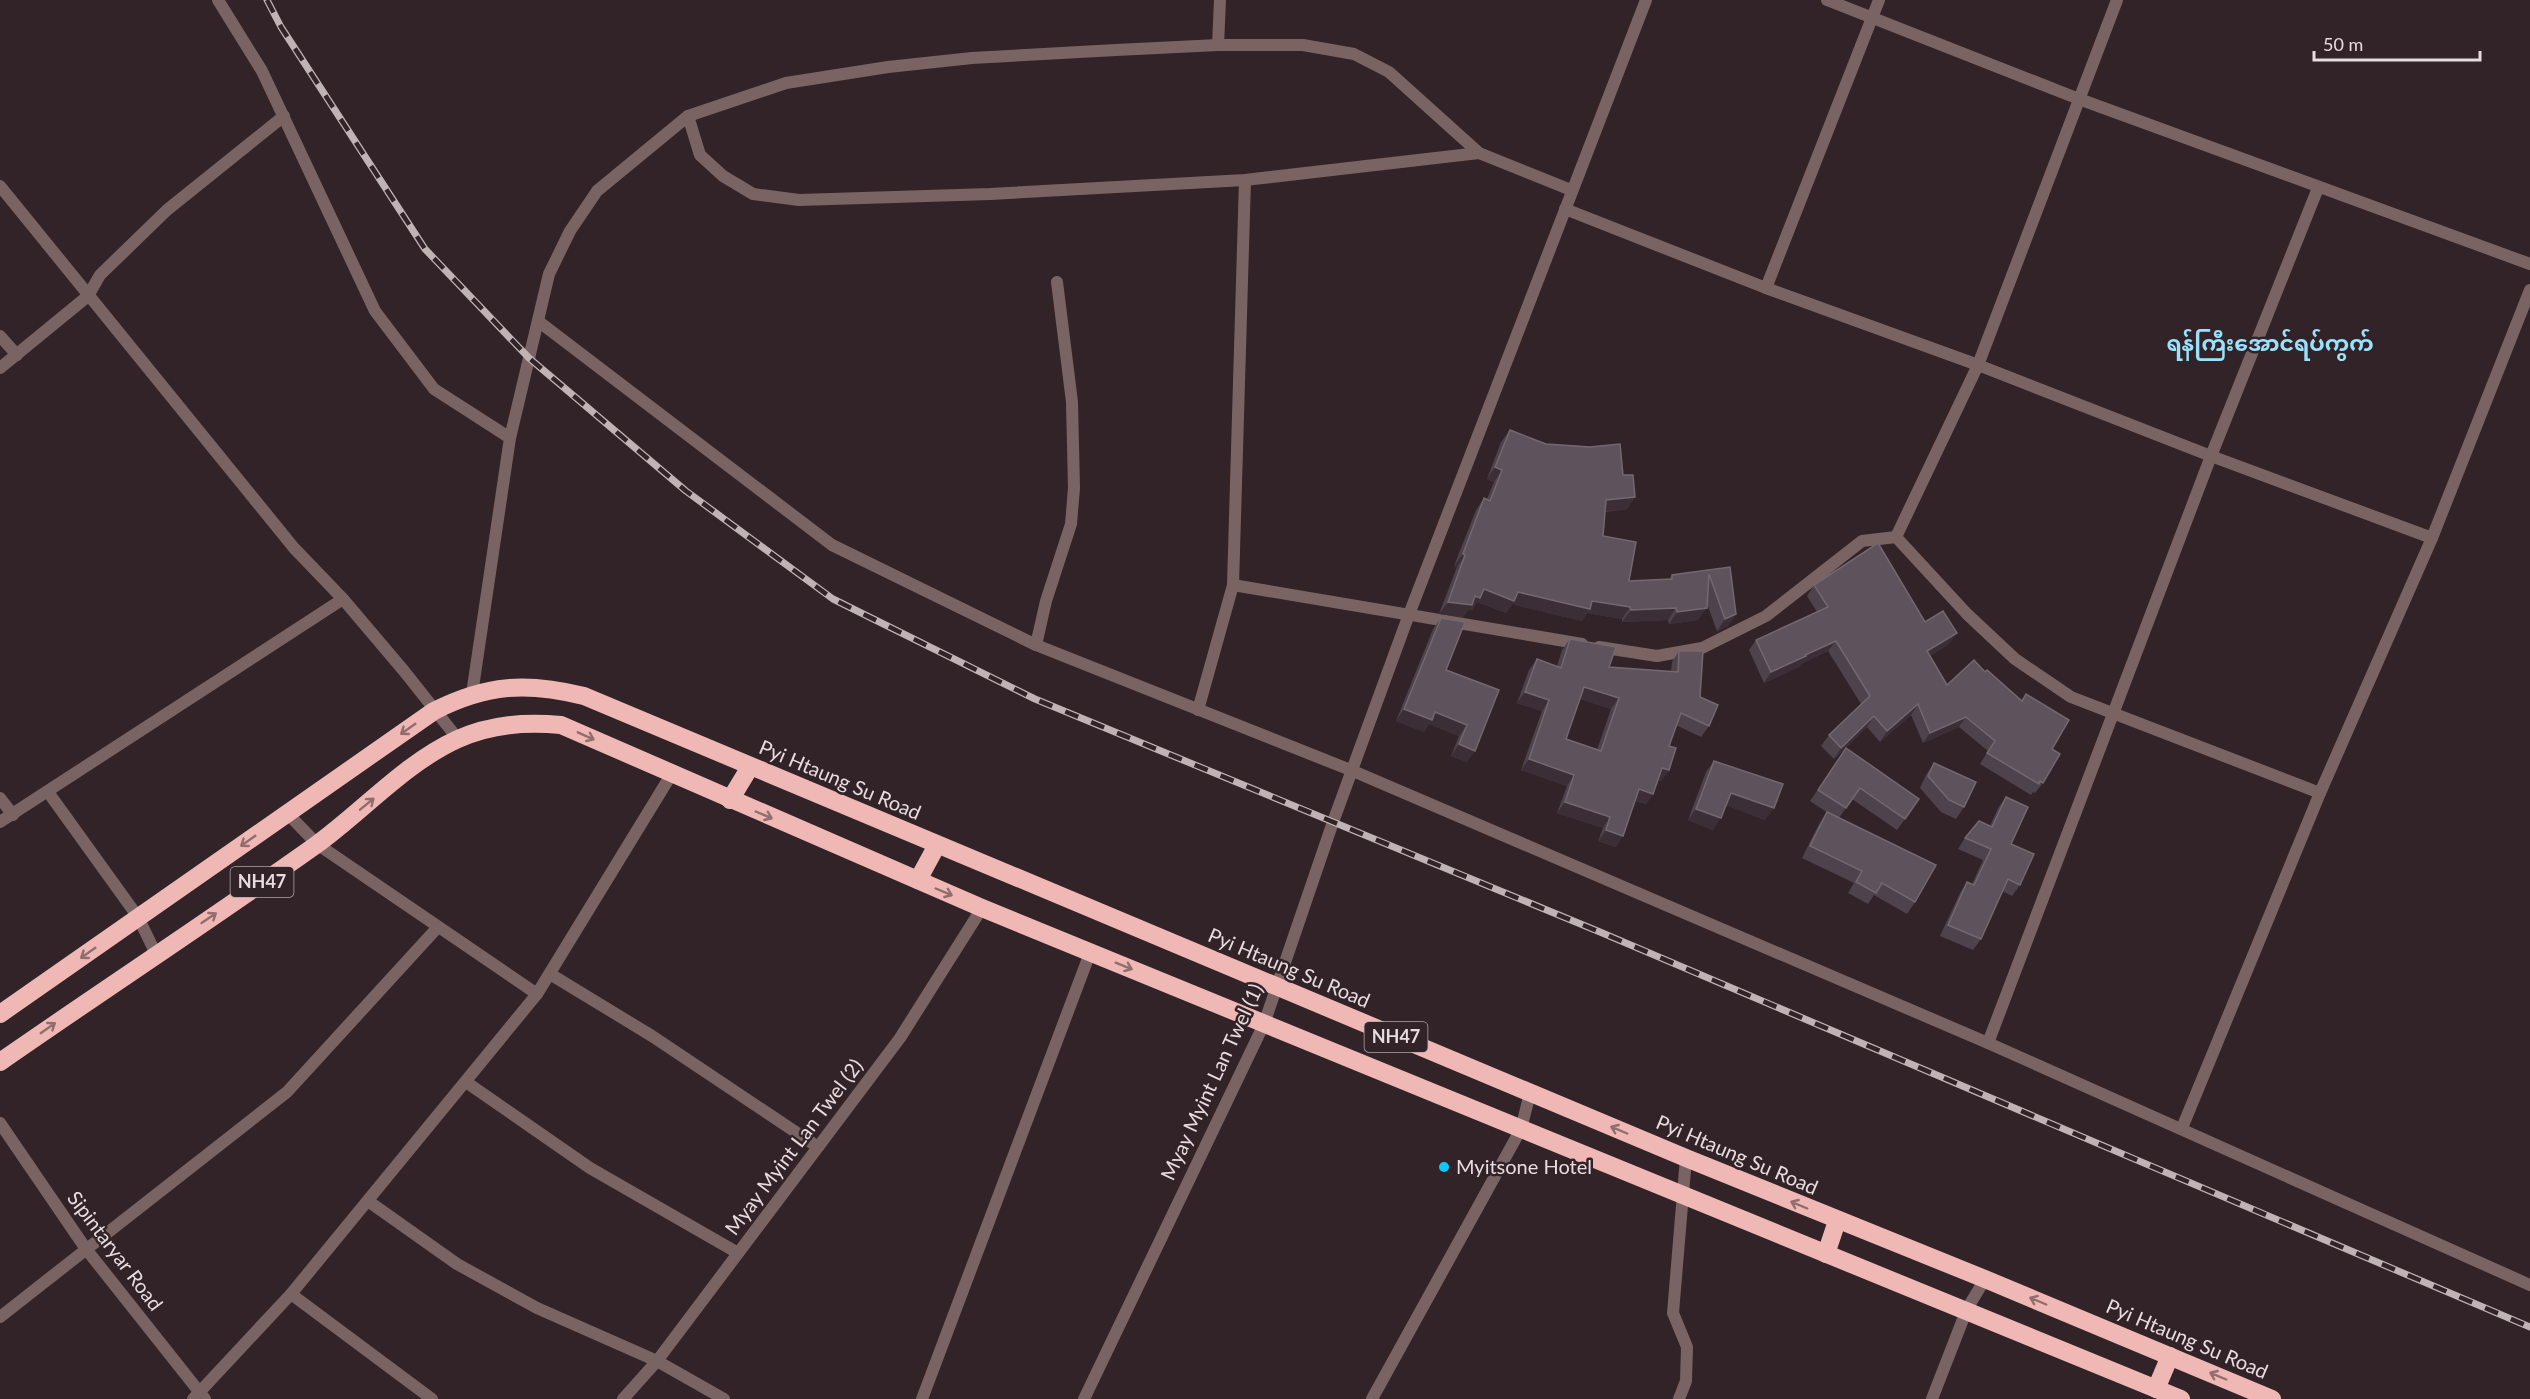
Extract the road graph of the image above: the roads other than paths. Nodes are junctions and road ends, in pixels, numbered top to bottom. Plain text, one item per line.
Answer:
1 (218, 0) edge
2 (1220, 0) edge
3 (1646, 0) edge
4 (1827, 0) edge
5 (1879, 0) edge
6 (2117, 0) edge
7 (1873, 17) junction
8 (1218, 45) junction
9 (2079, 99) junction
10 (284, 116) junction
11 (688, 116) junction
12 (1479, 153) junction
13 (1245, 180) junction
14 (0, 186) edge
15 (2318, 188) junction
16 (1571, 190) junction
17 (1565, 208) junction
18 (2530, 264) edge
19 (1057, 282) dead end
20 (1766, 288) junction
21 (2530, 290) edge
22 (88, 296) junction
23 (538, 321) junction
24 (0, 336) edge
25 (17, 355) junction
26 (1978, 365) junction
27 (0, 368) edge
28 (510, 438) junction
29 (2211, 456) junction
30 (1896, 537) junction
31 (2433, 538) junction
32 (1233, 585) junction
33 (343, 599) junction
34 (1408, 617) junction
35 (1036, 645) junction
36 (472, 694) junction
37 (1198, 710) junction
38 (434, 711) junction
39 (2112, 713) junction
40 (458, 739) junction
41 (750, 767) junction
42 (1353, 771) junction
43 (671, 775) junction
44 (48, 792) junction
45 (2320, 793) junction
46 (0, 798) edge
47 (730, 800) junction
48 (287, 813) junction
49 (13, 815) junction
50 (0, 822) edge
51 (317, 844) junction
52 (938, 846) junction
53 (918, 880) junction
54 (982, 908) junction
55 (138, 917) junction
56 (438, 927) junction
57 (1090, 953) junction
58 (156, 954) junction
59 (549, 974) junction
60 (1277, 987) junction
61 (537, 994) junction
62 (0, 1014) edge
63 (1264, 1024) junction
64 (1988, 1043) junction
65 (0, 1062) edge
66 (466, 1082) junction
67 (1530, 1093) junction
68 (0, 1123) edge
69 (2182, 1128) junction
70 (1521, 1129) junction
71 (818, 1147) junction
72 (1686, 1158) junction
73 (1684, 1197) junction
74 (368, 1201) junction
75 (1837, 1221) junction
76 (86, 1249) junction
77 (738, 1253) junction
78 (1826, 1254) junction
79 (1985, 1279) junction
80 (2530, 1285) edge
81 (291, 1294) junction
82 (1967, 1310) junction
83 (0, 1317) edge
84 (2170, 1356) junction
85 (657, 1361) junction
86 (2156, 1389) junction
87 (199, 1397) edge
88 (432, 1399) edge
89 (623, 1399) edge
90 (724, 1399) edge
91 (922, 1399) edge
92 (1084, 1399) edge
93 (1372, 1399) edge
94 (1679, 1399) edge
95 (1932, 1399) edge
96 (2181, 1399) edge
97 (2272, 1399) edge

1 - 10 street
2 - 8 street
3 - 16 street, Myay Myint Lan Twel (1)
4 - 7 street
5 - 7 street
6 - 9 street
7 - 9 street
7 - 20 street
8 - 11 street
8 - 12 street
9 - 15 street
9 - 26 street
10 - 22 street
10 - 28 street
11 - 13 street
11 - 23 street
12 - 13 street
12 - 16 street
13 - 32 street
14 - 22 street
15 - 18 street
15 - 29 street
16 - 17 street, Myay Myint Lan Twel (1)
17 - 20 street
17 - 34 street, Myay Myint Lan Twel (1)
19 - 35 street
20 - 26 street
21 - 31 street
22 - 25 street
22 - 33 street
23 - 28 street
23 - 35 street
24 - 25 street
25 - 27 street
26 - 29 street
26 - 30 street
28 - 36 street
29 - 31 street
29 - 39 street
30 - 34 street
30 - 39 street
31 - 45 street
32 - 34 street
32 - 37 street
33 - 38 street
33 - 44 street
34 - 42 street, Myay Myint Lan Twel (1)
35 - 37 street
36 - 38 highway, NH47
36 - 41 highway, Pyi Htaung Su Road / NH47
37 - 42 street
38 - 40 street
38 -> 48 highway, NH47
39 - 45 street
39 - 64 street
40 -> 43 highway, NH47
51 -> 40 highway, NH47
41 - 47 highway
41 - 52 highway, Pyi Htaung Su Road / NH47
42 - 60 street, Myay Myint Lan Twel (1)
42 - 64 street
43 - 47 highway, NH47
43 - 59 street
44 - 49 street
44 - 55 street
45 - 69 street
46 - 49 street
47 -> 53 highway, NH47
48 - 51 street
48 -> 55 highway, NH47
49 - 50 street
51 - 56 street
58 -> 51 highway, NH47
52 - 53 highway
52 - 60 highway, Pyi Htaung Su Road / NH47
53 -> 54 highway, NH47
54 - 57 highway, NH47
54 - 71 street, Myay Myint Lan Twel (2)
55 - 58 street
55 -> 62 highway, NH47
56 - 61 street
56 - 76 street
57 -> 63 highway, NH47
57 - 91 street
65 -> 58 highway, NH47
59 - 61 street
59 - 71 street
60 - 63 street, Myay Myint Lan Twel (1)
60 - 67 highway, Pyi Htaung Su Road / NH47
61 - 66 street
63 - 70 highway, NH47
63 - 92 street, Myay Myint Lan Twel (1)
64 - 69 street
66 - 74 street
66 - 77 street
67 - 70 street
72 -> 67 highway, Pyi Htaung Su Road / NH47
68 - 76 street, Sipintaryar Road
69 - 80 street
70 - 73 highway, NH47
70 - 93 street
71 - 77 street, Myay Myint Lan Twel (2)
72 - 73 street
75 -> 72 highway, Pyi Htaung Su Road / NH47
73 - 78 highway, NH47
73 - 94 street
74 - 81 street
74 - 85 street
75 - 78 highway
75 - 79 highway, Pyi Htaung Su Road / NH47
76 - 83 street
76 - 87 street, Sipintaryar Road
77 - 85 street, Myay Myint Lan Twel (2)
78 - 82 highway, NH47
79 - 82 street
84 -> 79 highway, Pyi Htaung Su Road / NH47
81 - 87 street
81 - 88 street
82 - 86 highway, NH47
82 - 95 street
84 - 86 highway
97 -> 84 highway, Pyi Htaung Su Road / NH47
85 - 89 street, Myay Myint Lan Twel (2)
85 - 90 street
86 - 96 highway, NH47

